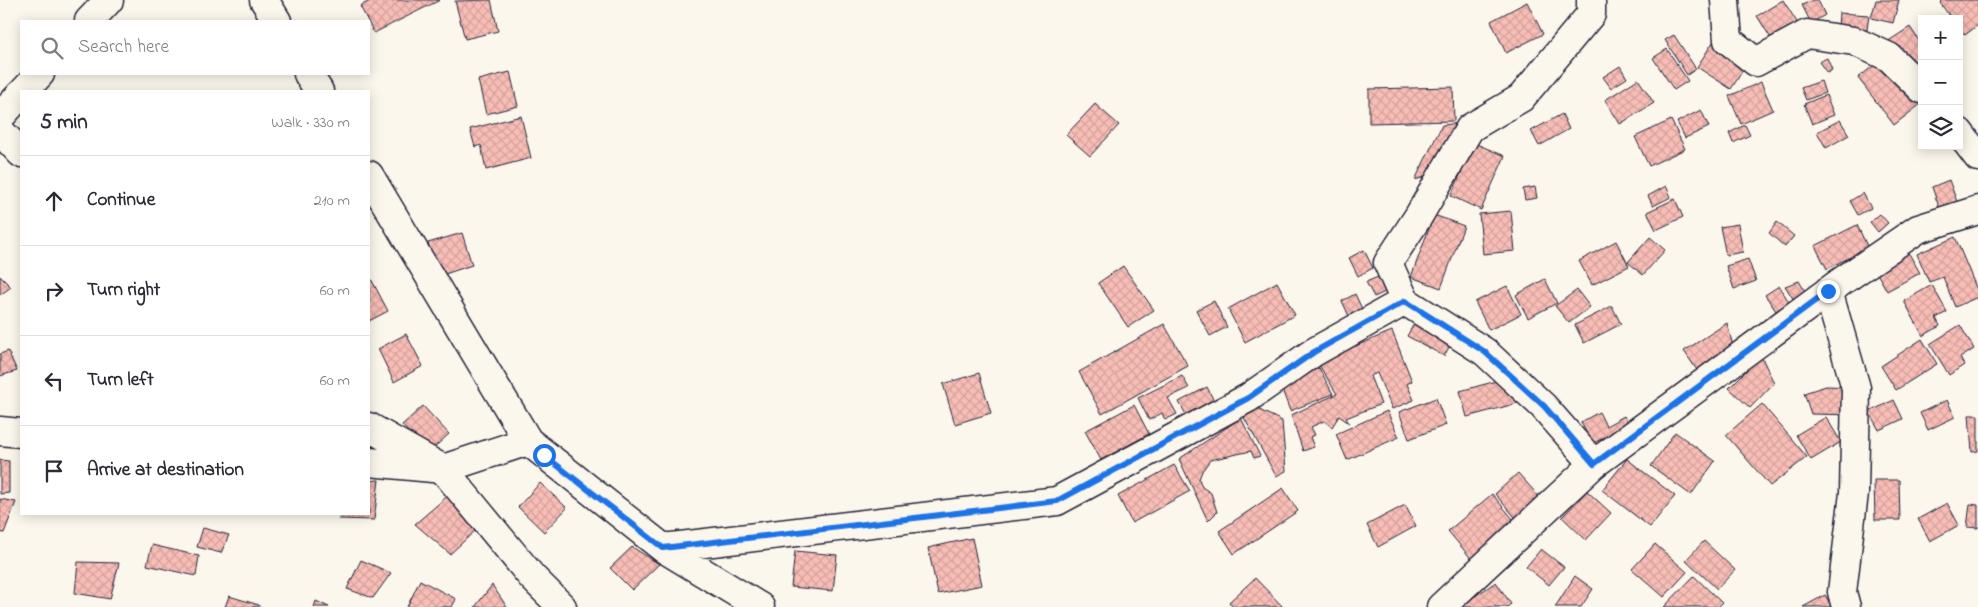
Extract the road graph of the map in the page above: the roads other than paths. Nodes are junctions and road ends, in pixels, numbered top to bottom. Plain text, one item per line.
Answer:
1 (109, 0) edge
2 (264, 0) edge
3 (1591, 0) edge
4 (1726, 0) edge
5 (91, 20) edge
6 (276, 20) edge
7 (39, 75) edge
8 (309, 75) edge
9 (1918, 85) edge
10 (25, 90) edge
11 (317, 90) edge
12 (20, 95) edge
13 (0, 117) edge
14 (0, 131) edge
15 (1963, 137) edge
16 (20, 152) edge
17 (1978, 158) edge
18 (370, 177) edge
19 (1978, 210) edge
20 (1828, 291) junction
21 (1405, 301) junction
22 (370, 428) edge
23 (0, 431) edge
24 (20, 433) edge
25 (528, 441) junction
26 (370, 462) edge
27 (1594, 464) junction
28 (443, 469) junction
29 (663, 548) junction
30 (562, 607) edge
31 (760, 607) edge
32 (1441, 607) edge
33 (1846, 607) edge

1 - 5 street
2 - 6 street
3 - 21 street
4 - 9 street
7 - 10 street
8 - 11 street
12 - 13 street
14 - 16 street
15 - 17 street
18 - 25 street
19 - 20 street
20 - 27 street
20 - 33 street
21 - 27 street
21 - 29 street
22 - 28 street
23 - 24 street
25 - 28 street
25 - 29 street
26 - 28 street
27 - 32 street
28 - 30 street
29 - 31 street

